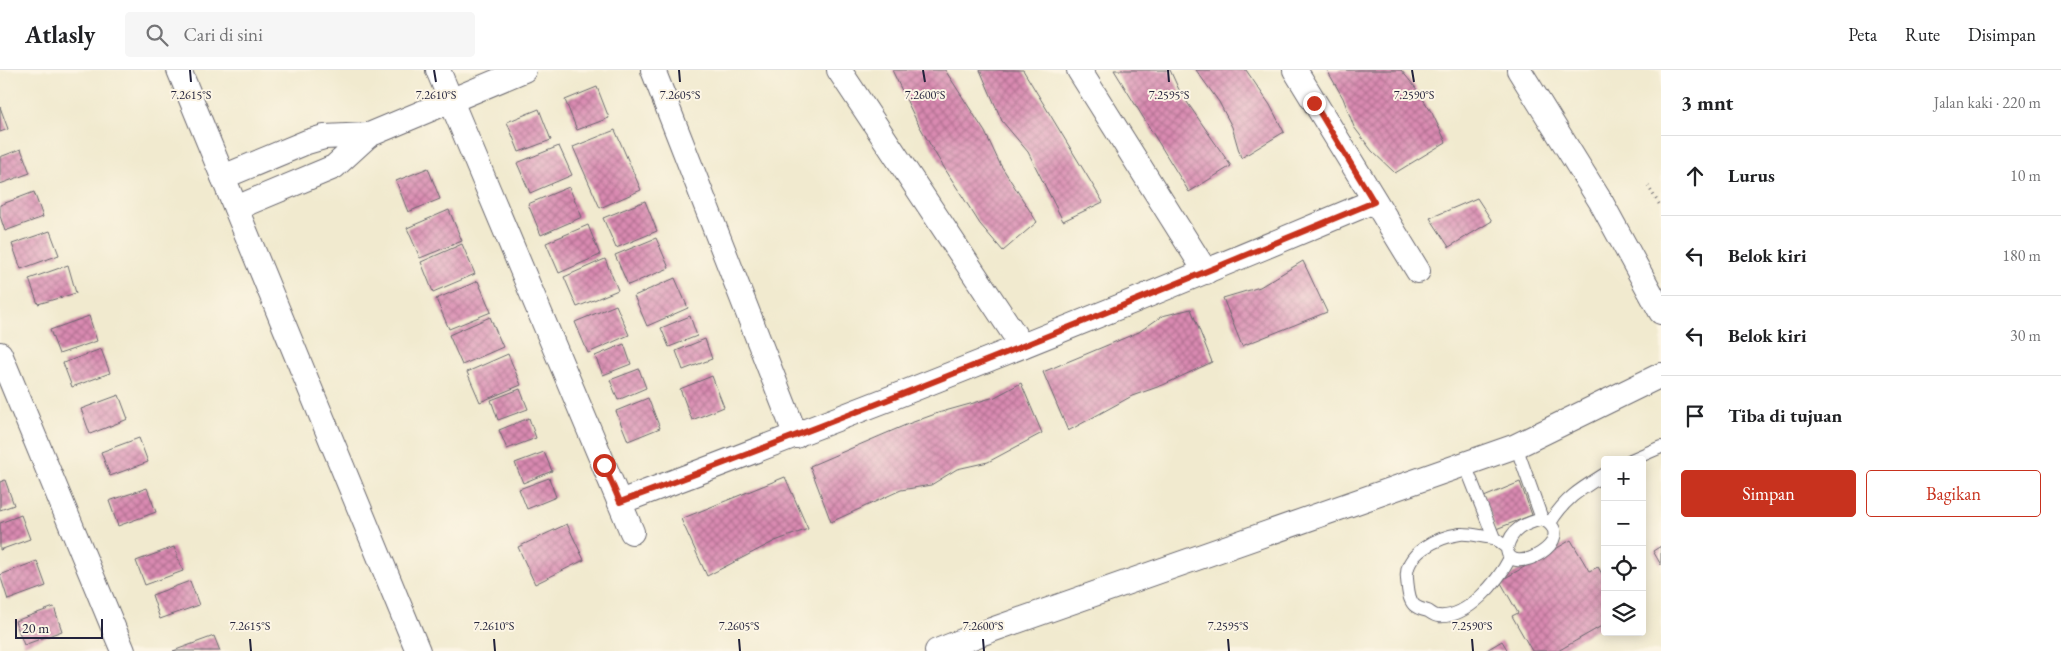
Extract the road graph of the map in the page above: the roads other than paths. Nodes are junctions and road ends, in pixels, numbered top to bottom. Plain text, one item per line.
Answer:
1 (179, 70) edge
2 (438, 70) edge
3 (524, 70) edge
4 (652, 70) edge
5 (839, 70) edge
6 (1079, 70) edge
7 (1294, 70) edge
8 (1519, 70) edge
9 (450, 100) junction
10 (369, 135) junction
11 (223, 177) junction
12 (1374, 202) junction
13 (236, 208) junction
14 (1418, 271) dead end
15 (1206, 272) junction
16 (1661, 312) edge
17 (1022, 346) junction
18 (0, 354) edge
19 (1661, 375) edge
20 (796, 436) junction
21 (1516, 446) junction
22 (1661, 447) edge
23 (1640, 456) edge
24 (1464, 462) junction
25 (1601, 477) edge
26 (620, 502) junction
27 (1546, 521) junction
28 (632, 532) dead end
29 (1494, 538) junction
30 (1508, 553) junction
31 (983, 642) edge
32 (944, 650) edge
33 (123, 651) edge
34 (418, 651) edge

1 - 11 street
2 - 9 street
3 - 9 street
4 - 20 street
5 - 17 street
6 - 15 street
7 - 12 street
8 - 16 street
9 - 10 street
9 - 26 street
10 - 11 street
10 - 13 street
11 - 13 street
12 - 14 street
12 - 15 street
13 - 34 street
15 - 17 street
17 - 20 street
18 - 33 street
19 - 21 street
20 - 26 street
21 - 24 street
21 - 27 lane
22 - 23 lane
24 - 29 lane
24 - 31 street
25 - 27 lane
26 - 28 street
27 - 30 lane
27 - 30 lane
29 - 30 lane
29 - 30 lane
31 - 32 street

